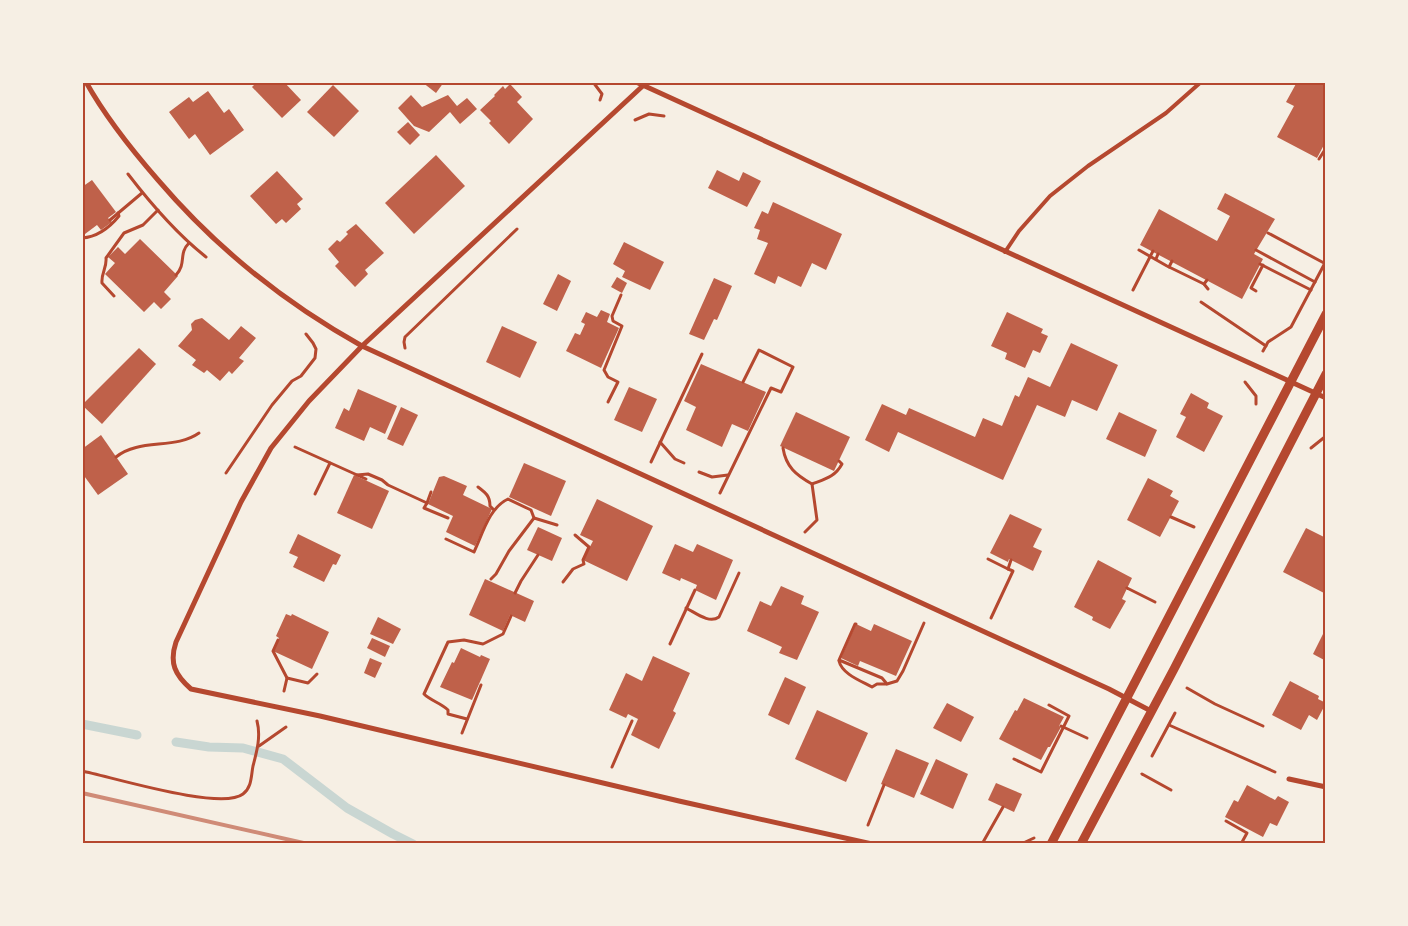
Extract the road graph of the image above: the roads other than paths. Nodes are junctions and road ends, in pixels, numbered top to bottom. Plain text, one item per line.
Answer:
1 (86, 82) edge
2 (636, 82) edge
3 (1201, 82) edge
4 (646, 84) edge
5 (1005, 252) junction
6 (1326, 314) edge
7 (362, 346) junction
8 (1326, 374) edge
9 (1290, 383) junction
10 (1315, 394) junction
11 (1326, 398) edge
12 (1126, 698) junction
13 (1151, 711) junction
14 (1290, 779) road end
15 (1326, 787) edge
16 (872, 844) edge
17 (1051, 844) edge
18 (1081, 844) edge

1 - 7 street
2 - 4 street
3 - 5 lane
4 - 5 street
4 - 7 street
5 - 9 street
6 - 9 street
7 - 12 street
7 - 16 street
8 - 10 street
9 - 10 street
9 - 12 street
10 - 11 street
10 - 13 street
12 - 13 street
12 - 17 street
13 - 18 street
14 - 15 street

